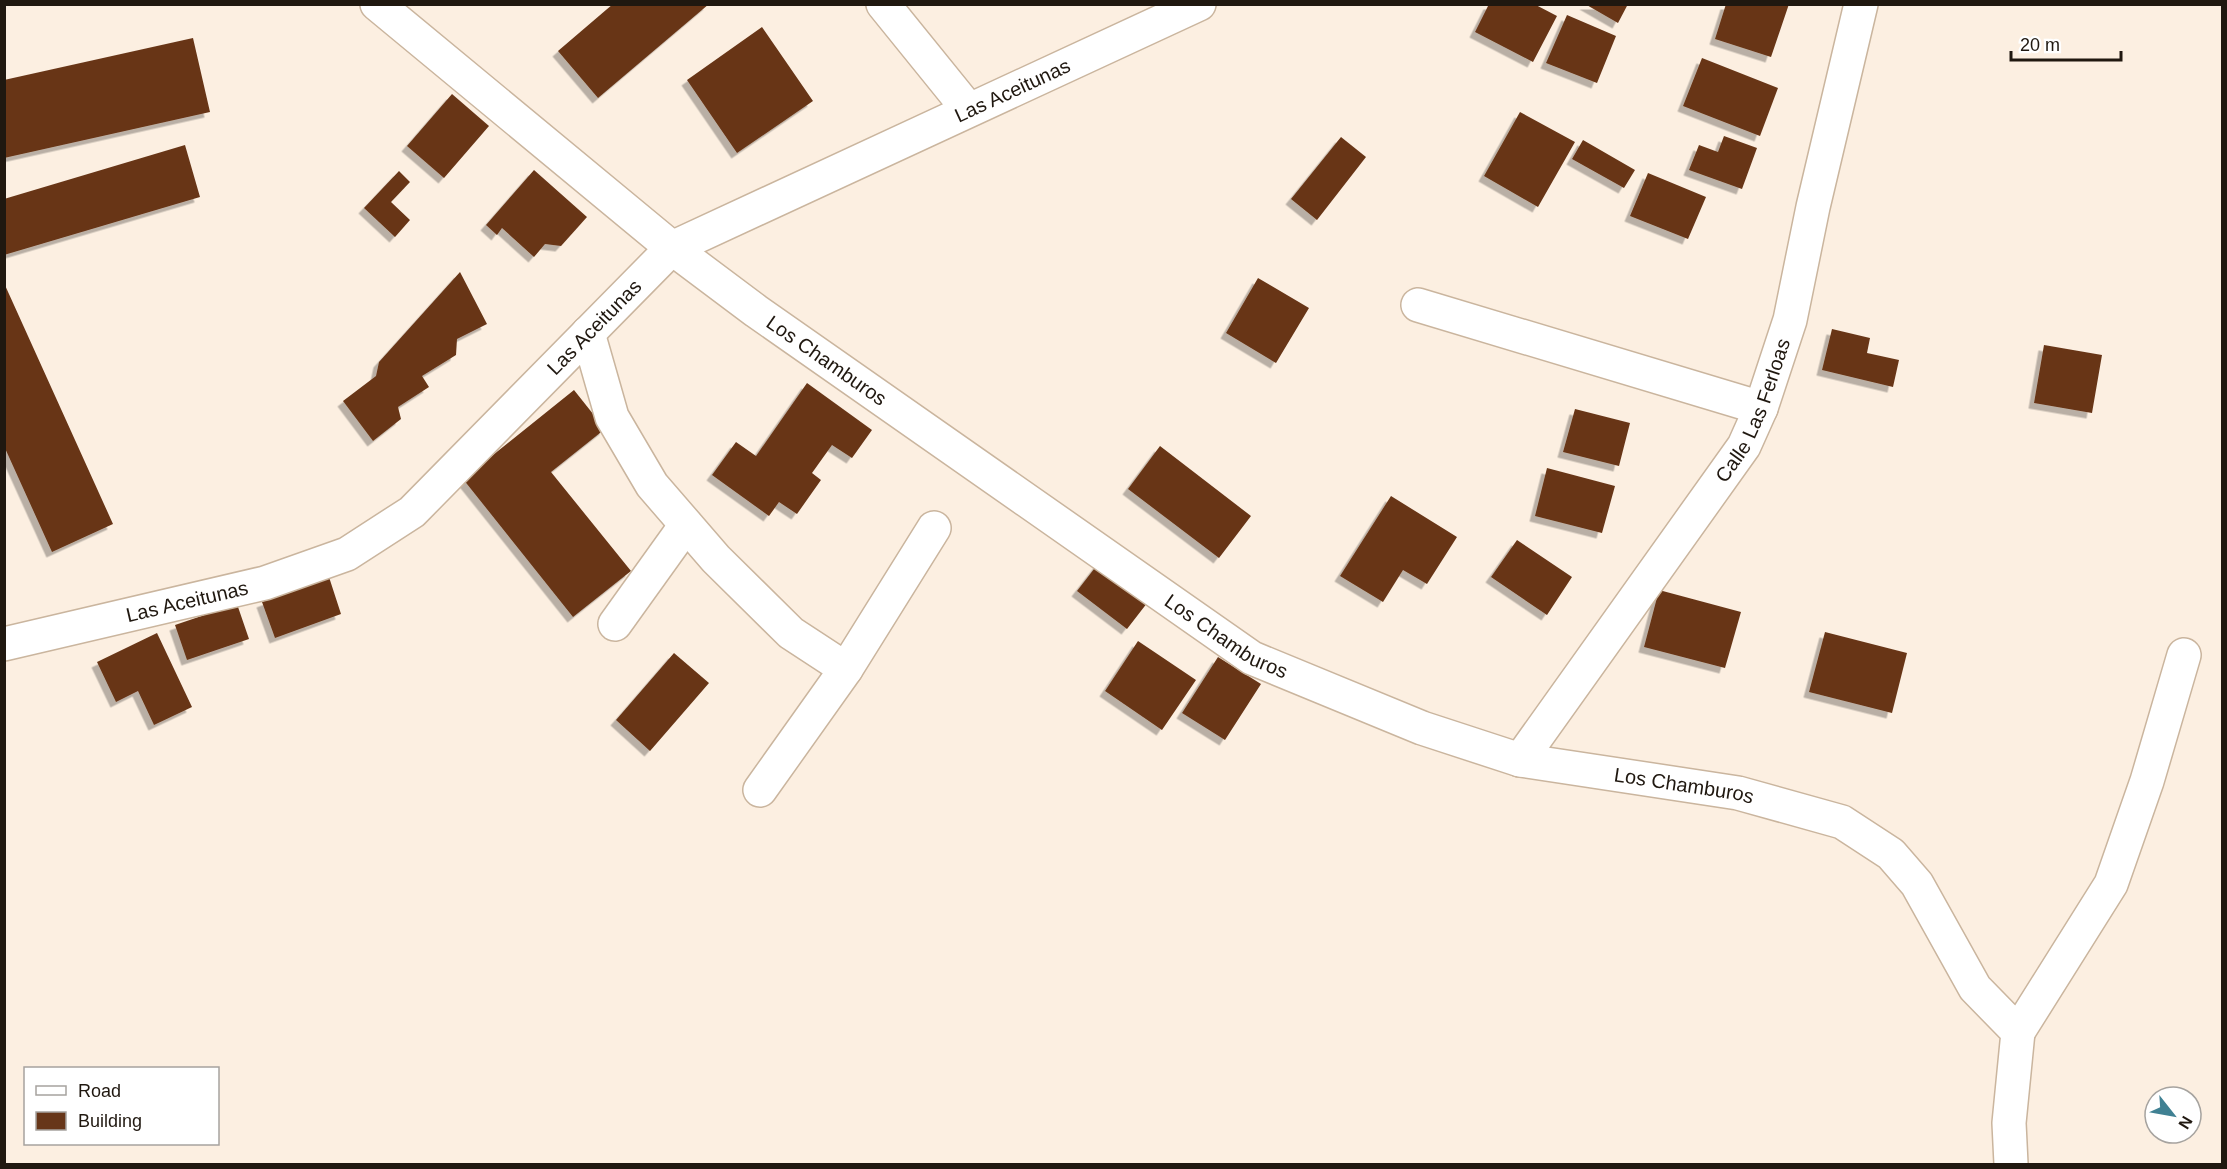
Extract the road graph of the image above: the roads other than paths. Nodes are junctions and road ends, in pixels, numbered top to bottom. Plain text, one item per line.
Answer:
1 (377, 4) edge
2 (883, 4) edge
3 (1199, 4) edge
4 (1862, 4) edge
5 (968, 110) junction
6 (672, 248) junction
7 (1418, 305) dead end
8 (588, 333) junction
9 (1761, 408) junction
10 (686, 525) junction
11 (934, 528) dead end
12 (615, 624) dead end
13 (5, 643) edge
14 (2184, 655) dead end
15 (846, 669) junction
16 (1520, 760) junction
17 (760, 790) dead end
18 (2018, 1032) junction
19 (2011, 1164) edge

1 - 6 street, Los Chamburos
2 - 5 street
3 - 5 street, Las Aceitunas
4 - 9 street, Calle Las Ferloas
5 - 6 street, Las Aceitunas
6 - 8 street, Las Aceitunas
6 - 16 street, Los Chamburos
7 - 9 street
8 - 10 street
8 - 13 street, Las Aceitunas
9 - 16 street, Calle Las Ferloas
10 - 12 street
10 - 15 street
11 - 15 street
14 - 18 street
15 - 17 street
16 - 18 street, Los Chamburos
18 - 19 street

